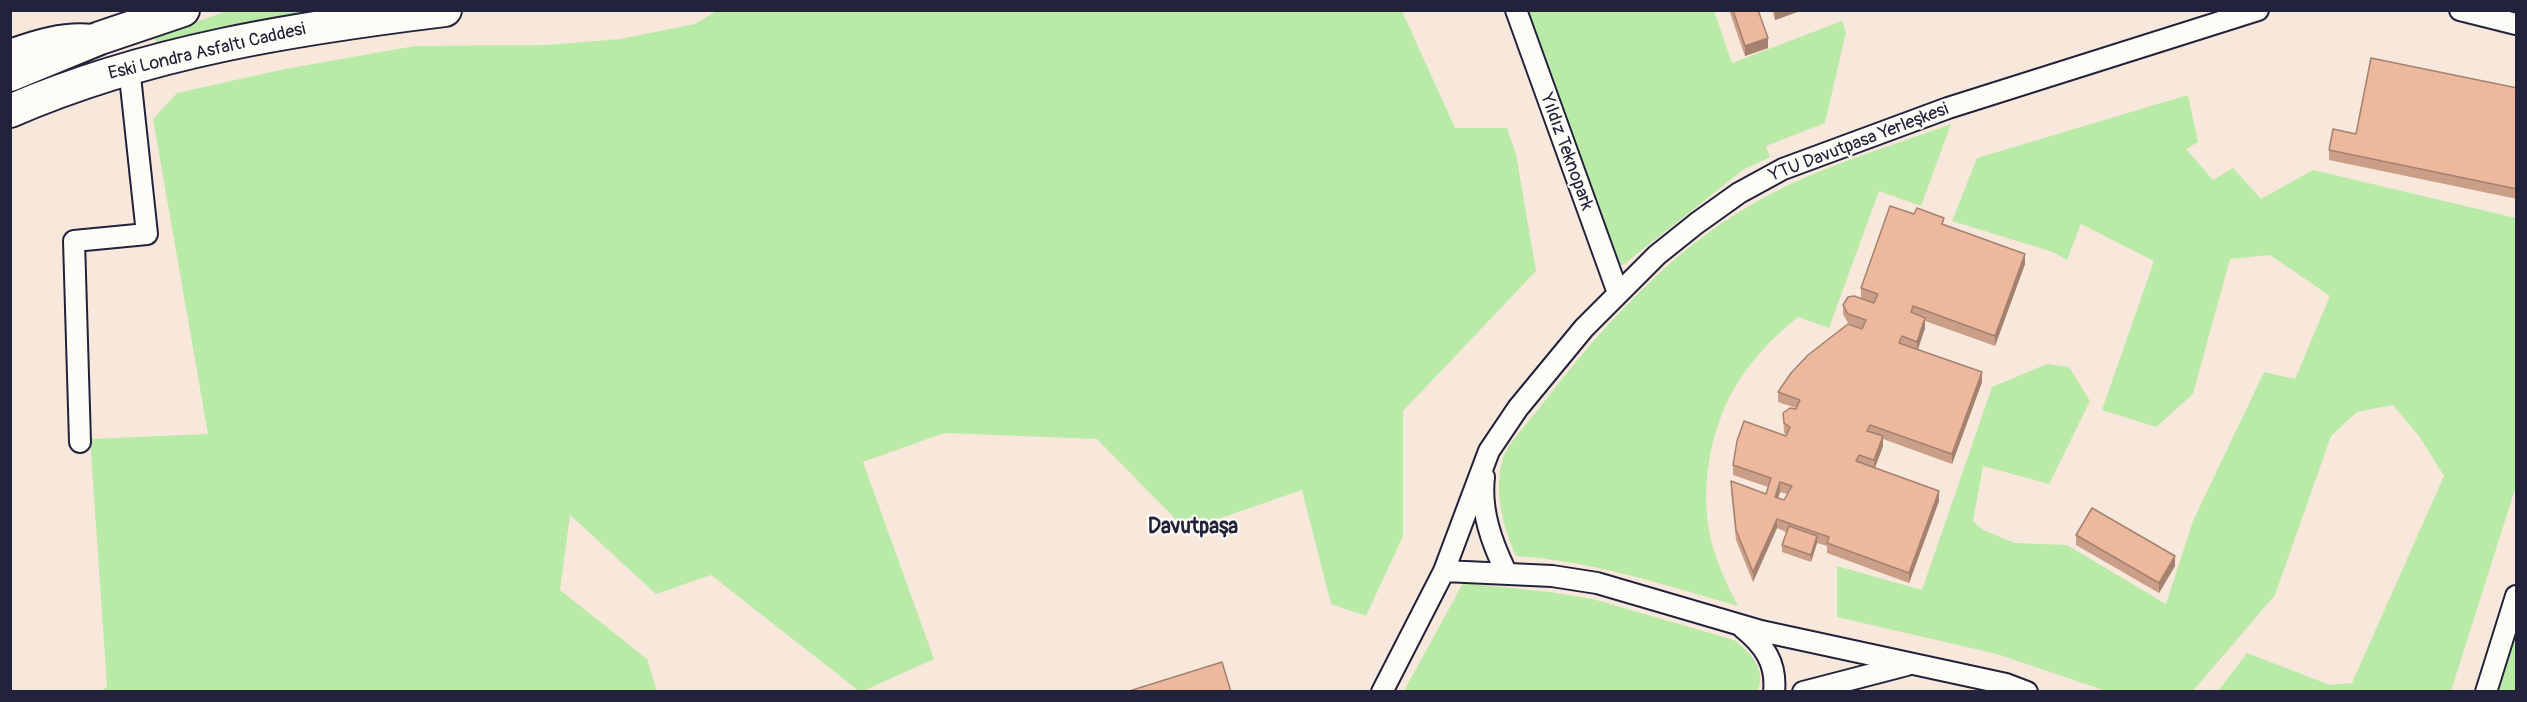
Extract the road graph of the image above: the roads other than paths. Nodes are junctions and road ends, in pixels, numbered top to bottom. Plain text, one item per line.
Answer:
1 (183, 10) edge
2 (445, 10) edge
3 (1516, 10) edge
4 (2258, 10) edge
5 (2460, 10) edge
6 (2517, 24) edge
7 (100, 38) junction
8 (10, 52) edge
9 (129, 67) junction
10 (10, 75) edge
11 (10, 111) edge
12 (1618, 292) junction
13 (80, 442) dead end
14 (1489, 451) junction
15 (1444, 571) junction
16 (1506, 572) junction
17 (2517, 596) edge
18 (1738, 624) junction
19 (1912, 664) junction
20 (1382, 692) edge
21 (1774, 692) edge
22 (1803, 692) edge
23 (2027, 692) edge
24 (2486, 692) edge

1 - 7 main road, Eski Londra Asfaltı Caddesi
2 - 9 main road, Eski Londra Asfaltı Caddesi
3 - 12 street, Yıldız Teknopark
4 - 12 street, YTU Davutpasa Yerleşkesi
5 - 6 street
7 - 8 street
7 - 10 main road, Eski Londra Asfaltı Caddesi
9 - 11 main road, Eski Londra Asfaltı Caddesi
9 - 13 street
12 - 14 street, YTU Davutpasa Yerleşkesi
14 - 15 street, YTU Davutpasa Yerleşkesi
14 - 16 street, YTU Davutpasa Yerleşkesi
15 - 16 street
15 - 20 street, YTU Davutpasa Yerleşkesi
16 - 18 street
17 - 24 street
18 - 19 street
18 - 21 street
19 - 22 street
19 - 23 street

